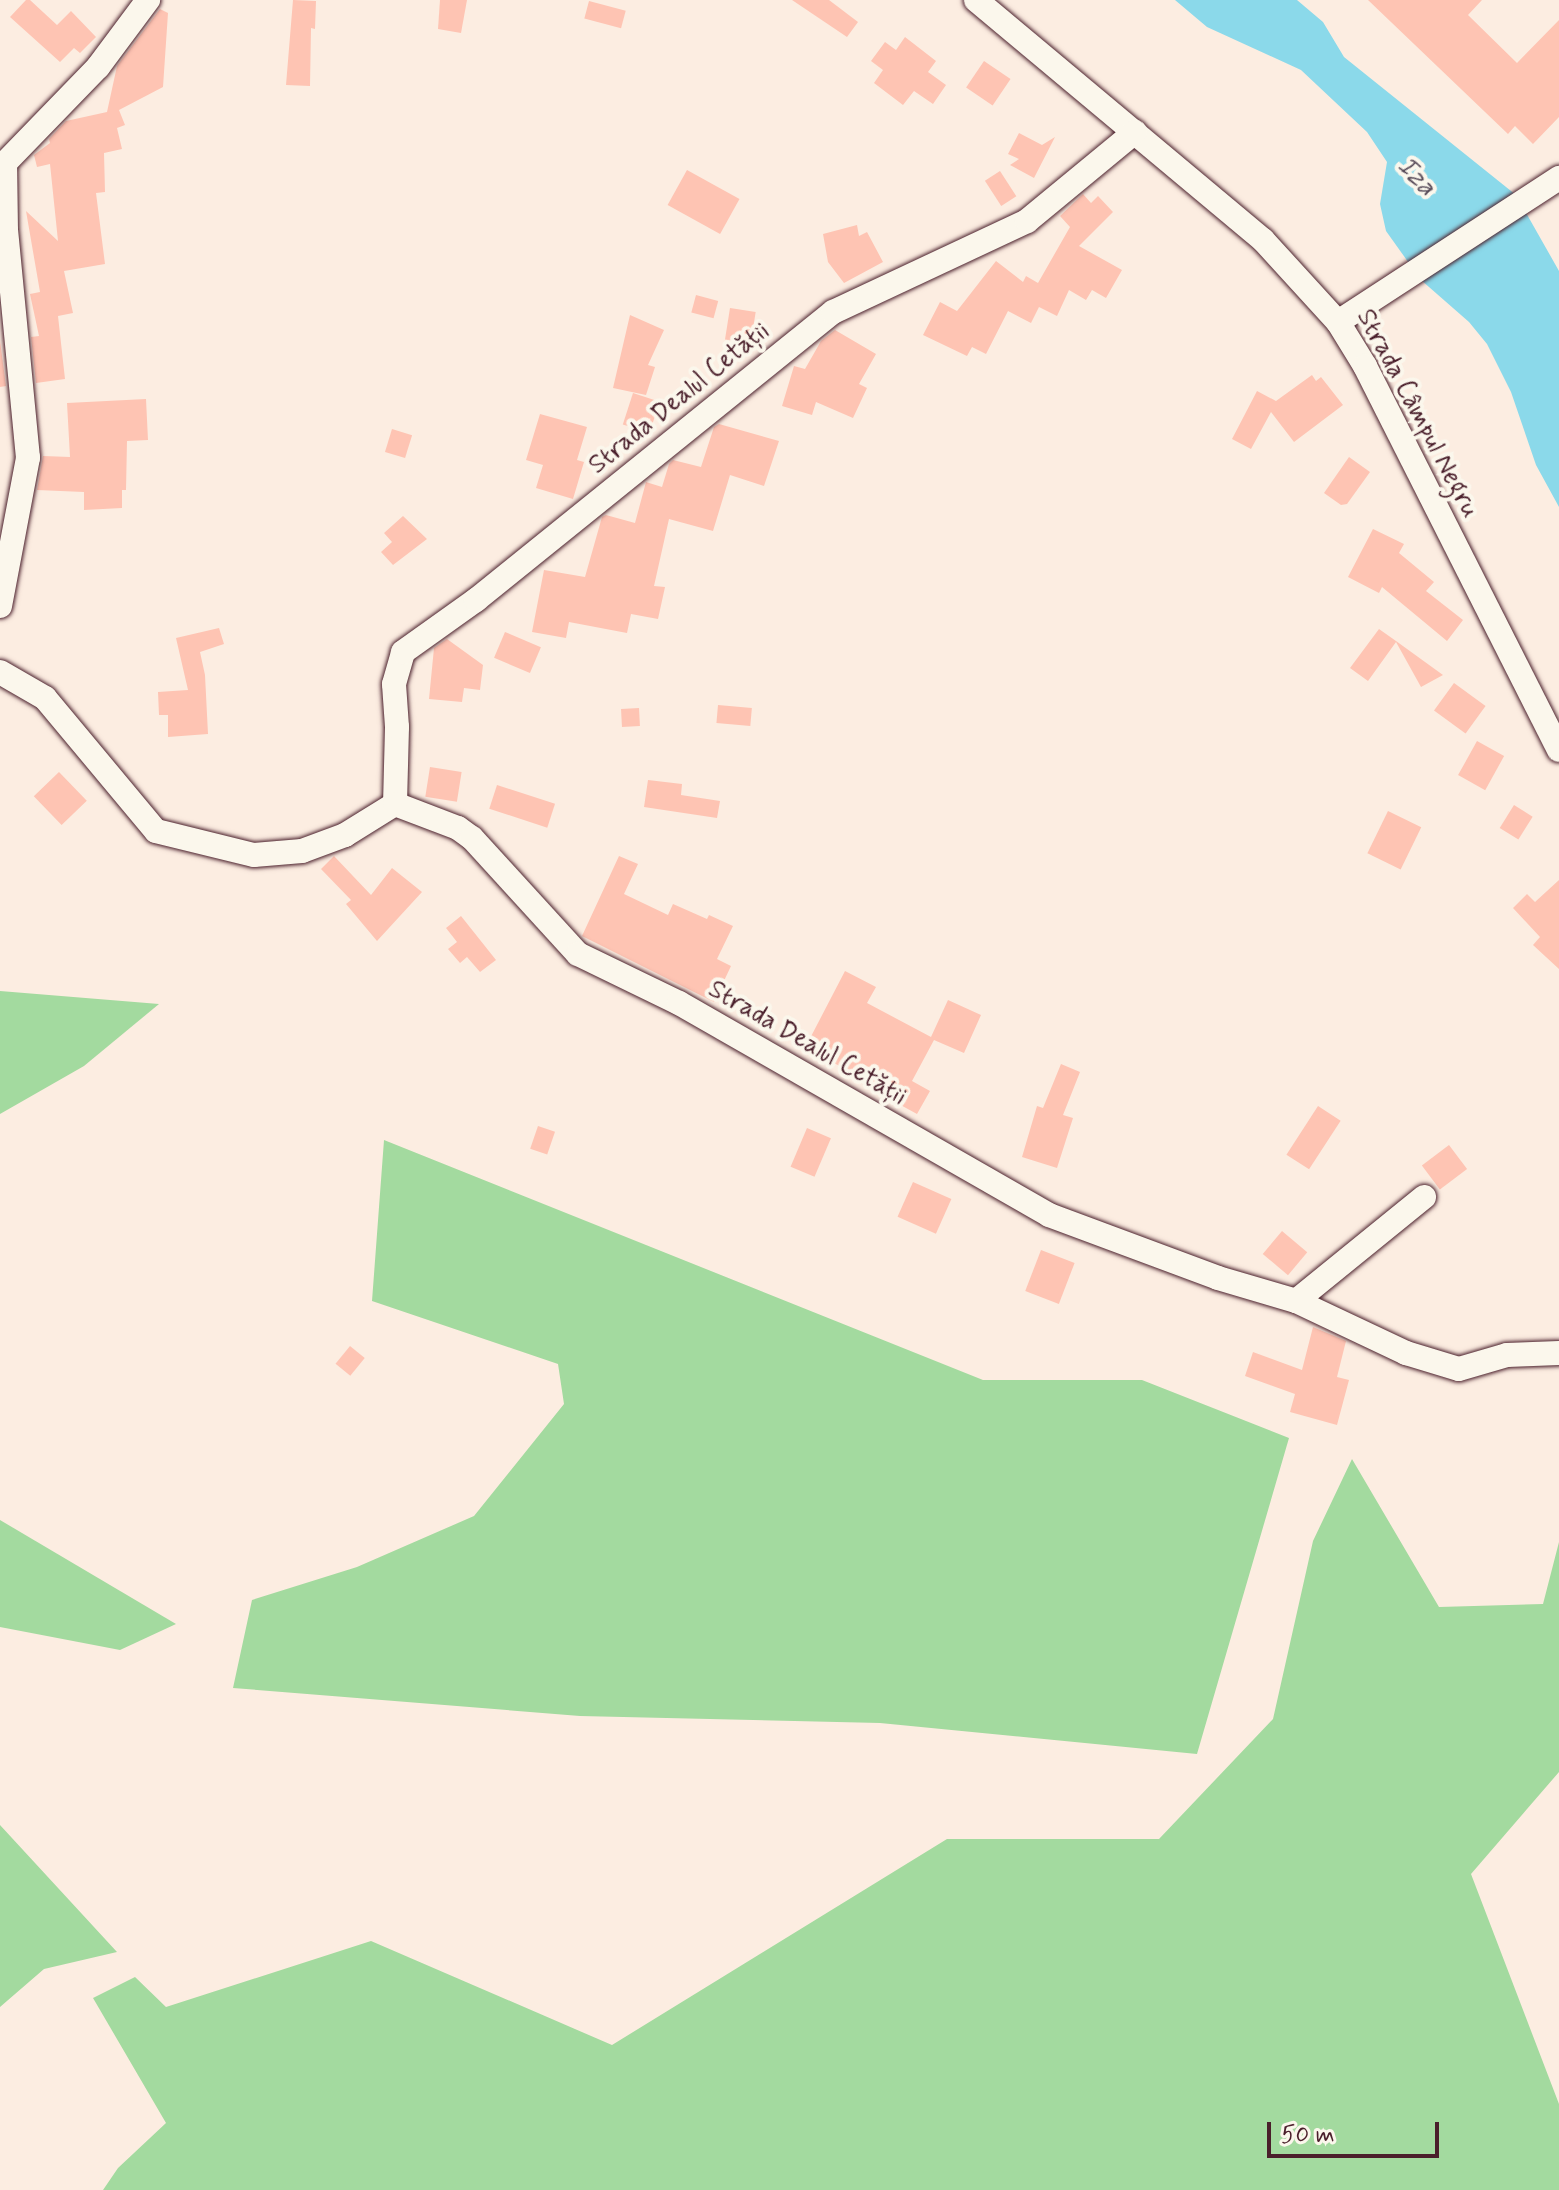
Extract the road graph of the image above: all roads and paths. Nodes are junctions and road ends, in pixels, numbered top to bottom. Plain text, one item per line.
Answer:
1 (148, 0) edge
2 (976, 0) edge
3 (1135, 132) junction
4 (2, 164) edge
5 (1559, 178) edge
6 (1338, 322) junction
7 (0, 606) edge
8 (0, 672) edge
9 (1559, 750) edge
10 (395, 804) junction
11 (1424, 1197) dead end
12 (1296, 1301) junction
13 (1559, 1353) edge

1 - 4 street
2 - 3 street, Strada Câmpul Negru
3 - 6 street, Strada Câmpul Negru
3 - 10 street, Strada Dealul Cetății
4 - 7 street
5 - 6 street
6 - 9 street, Strada Câmpul Negru
8 - 10 street
10 - 12 street, Strada Dealul Cetății
11 - 12 street
12 - 13 street, Strada Dealul Cetății

